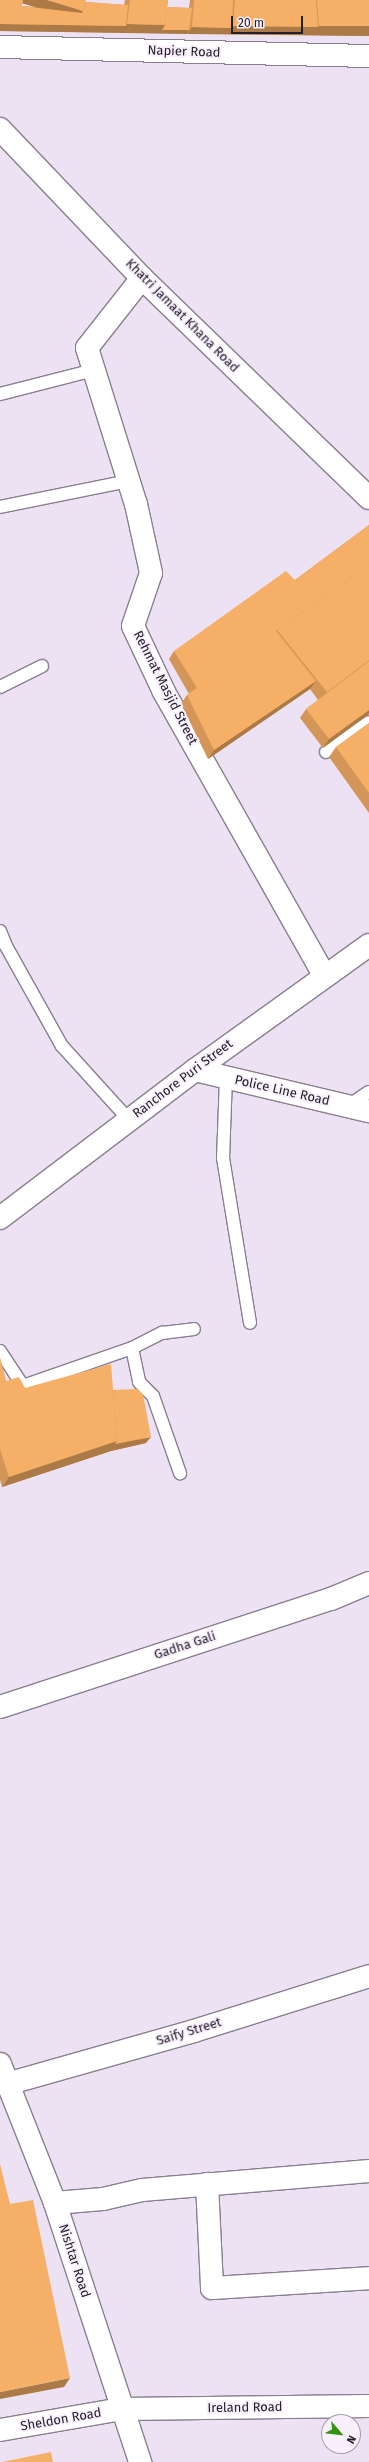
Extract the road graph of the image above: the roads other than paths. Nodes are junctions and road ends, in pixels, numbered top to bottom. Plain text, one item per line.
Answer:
1 (0, 47) edge
2 (369, 56) edge
3 (0, 129) edge
4 (142, 278) junction
5 (94, 370) junction
6 (0, 394) edge
7 (129, 481) junction
8 (369, 498) edge
9 (0, 507) edge
10 (42, 666) dead end
11 (0, 687) edge
12 (369, 722) edge
13 (326, 752) dead end
14 (0, 931) edge
15 (369, 945) edge
16 (325, 976) junction
17 (195, 1070) junction
18 (226, 1077) junction
19 (369, 1092) edge
20 (348, 1106) junction
21 (369, 1111) edge
22 (129, 1120) junction
23 (0, 1218) edge
24 (250, 1323) dead end
25 (194, 1328) dead end
26 (132, 1348) junction
27 (0, 1351) edge
28 (180, 1473) dead end
29 (369, 1584) edge
30 (0, 1707) edge
31 (369, 1976) edge
32 (0, 2064) edge
33 (3, 2085) edge
34 (369, 2171) edge
35 (207, 2184) junction
36 (55, 2204) junction
37 (369, 2278) edge
38 (369, 2406) edge
39 (122, 2409) junction
40 (0, 2430) edge
41 (140, 2462) edge

1 - 2 street, Napier Road
3 - 4 street, Khatri Jamaat Khana Road
4 - 5 street, Rehmat Masjid Street
4 - 8 street, Khatri Jamaat Khana Road
5 - 6 lane
5 - 7 street, Rehmat Masjid Street
7 - 9 lane
7 - 16 street, Rehmat Masjid Street
10 - 11 lane
12 - 13 lane
14 - 22 lane
15 - 16 street, Ranchore Puri Street
16 - 17 street, Ranchore Puri Street
17 - 18 street, Police Line Road
17 - 22 street, Ranchore Puri Street
18 - 20 street, Police Line Road
18 - 24 lane
19 - 20 lane
20 - 21 street, Police Line Road
22 - 23 street, Ranchore Puri Street
25 - 26 lane
26 - 27 lane
26 - 28 lane
29 - 30 street, Gadha Gali
31 - 33 street, Saify Street
32 - 33 street, Nishtar Road
33 - 36 street, Nishtar Road
34 - 35 street
35 - 36 street
35 - 37 street
36 - 39 street, Nishtar Road
38 - 39 street, Ireland Road
39 - 40 street, Sheldon Road
39 - 41 street, Nishtar Road

